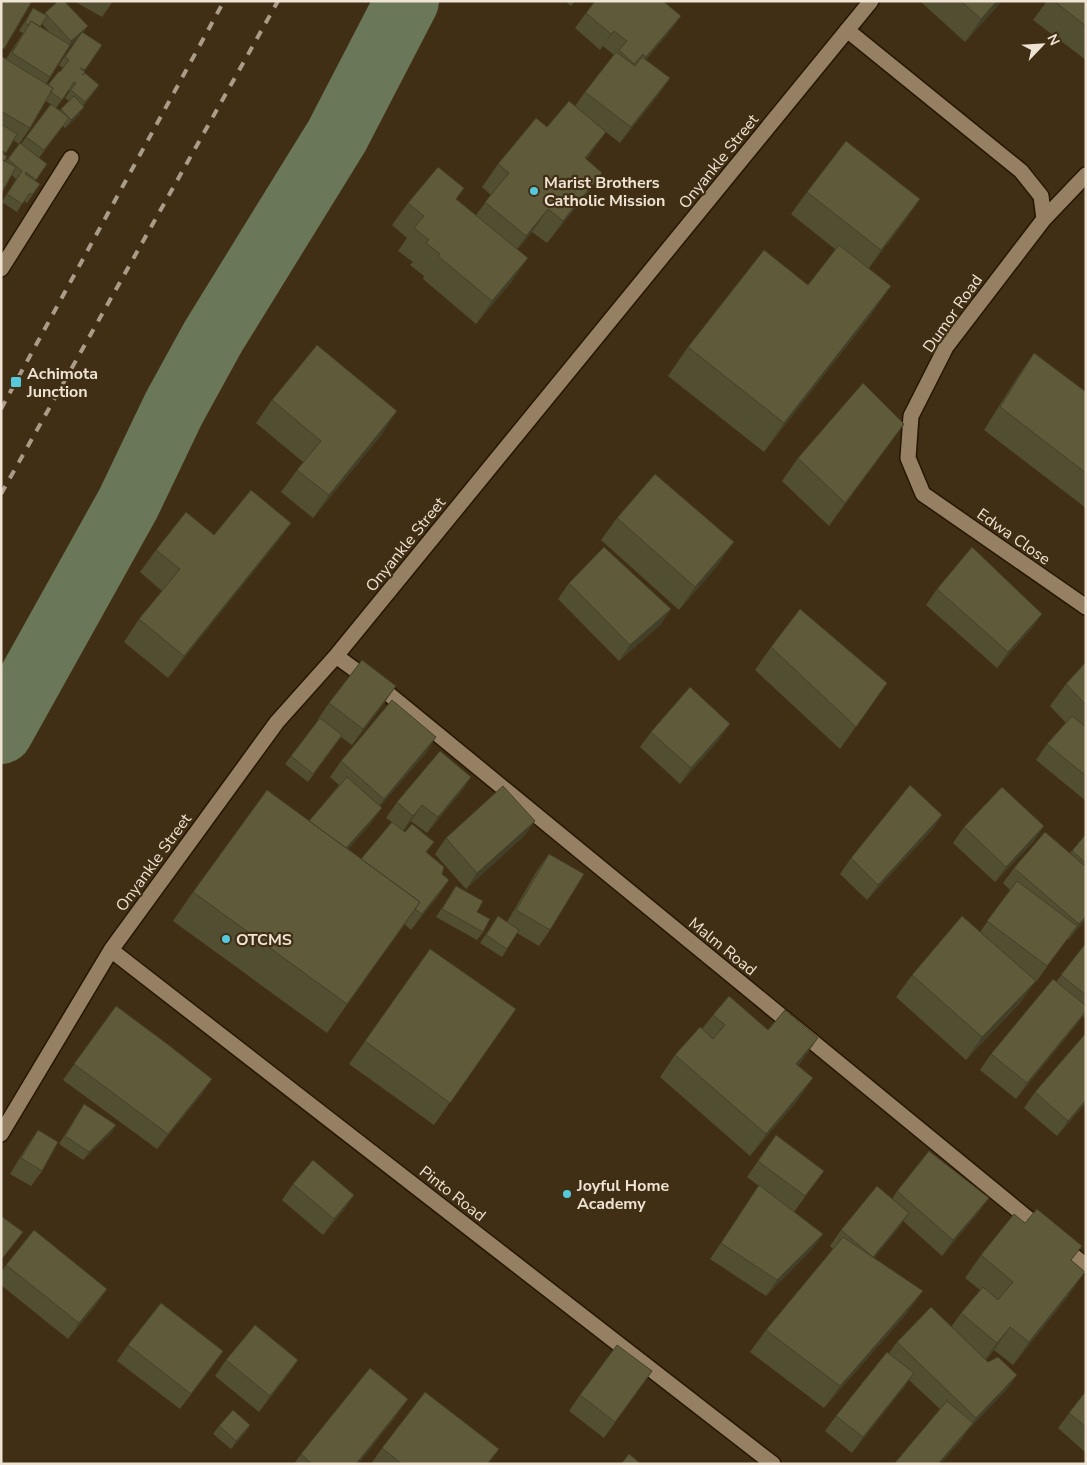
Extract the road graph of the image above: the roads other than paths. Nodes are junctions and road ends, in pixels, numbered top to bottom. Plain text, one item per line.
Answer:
1 (871, 1) edge
2 (847, 30) junction
3 (71, 158) dead end
4 (1086, 175) edge
5 (1044, 219) junction
6 (1, 269) edge
7 (923, 494) joint
8 (1086, 607) edge
9 (336, 656) junction
10 (111, 950) junction
11 (1, 1134) edge
12 (1086, 1266) edge
13 (774, 1464) edge

1 - 2 street, Onyankle Street
2 - 5 street
2 - 9 street, Onyankle Street
3 - 6 street
4 - 5 street, Dumor Road
5 - 7 street, Dumor Road
7 - 8 street, Edwa Close
9 - 10 street, Onyankle Street
9 - 12 street, Malm Road
10 - 11 street, Onyankle Street
10 - 13 street, Pinto Road

